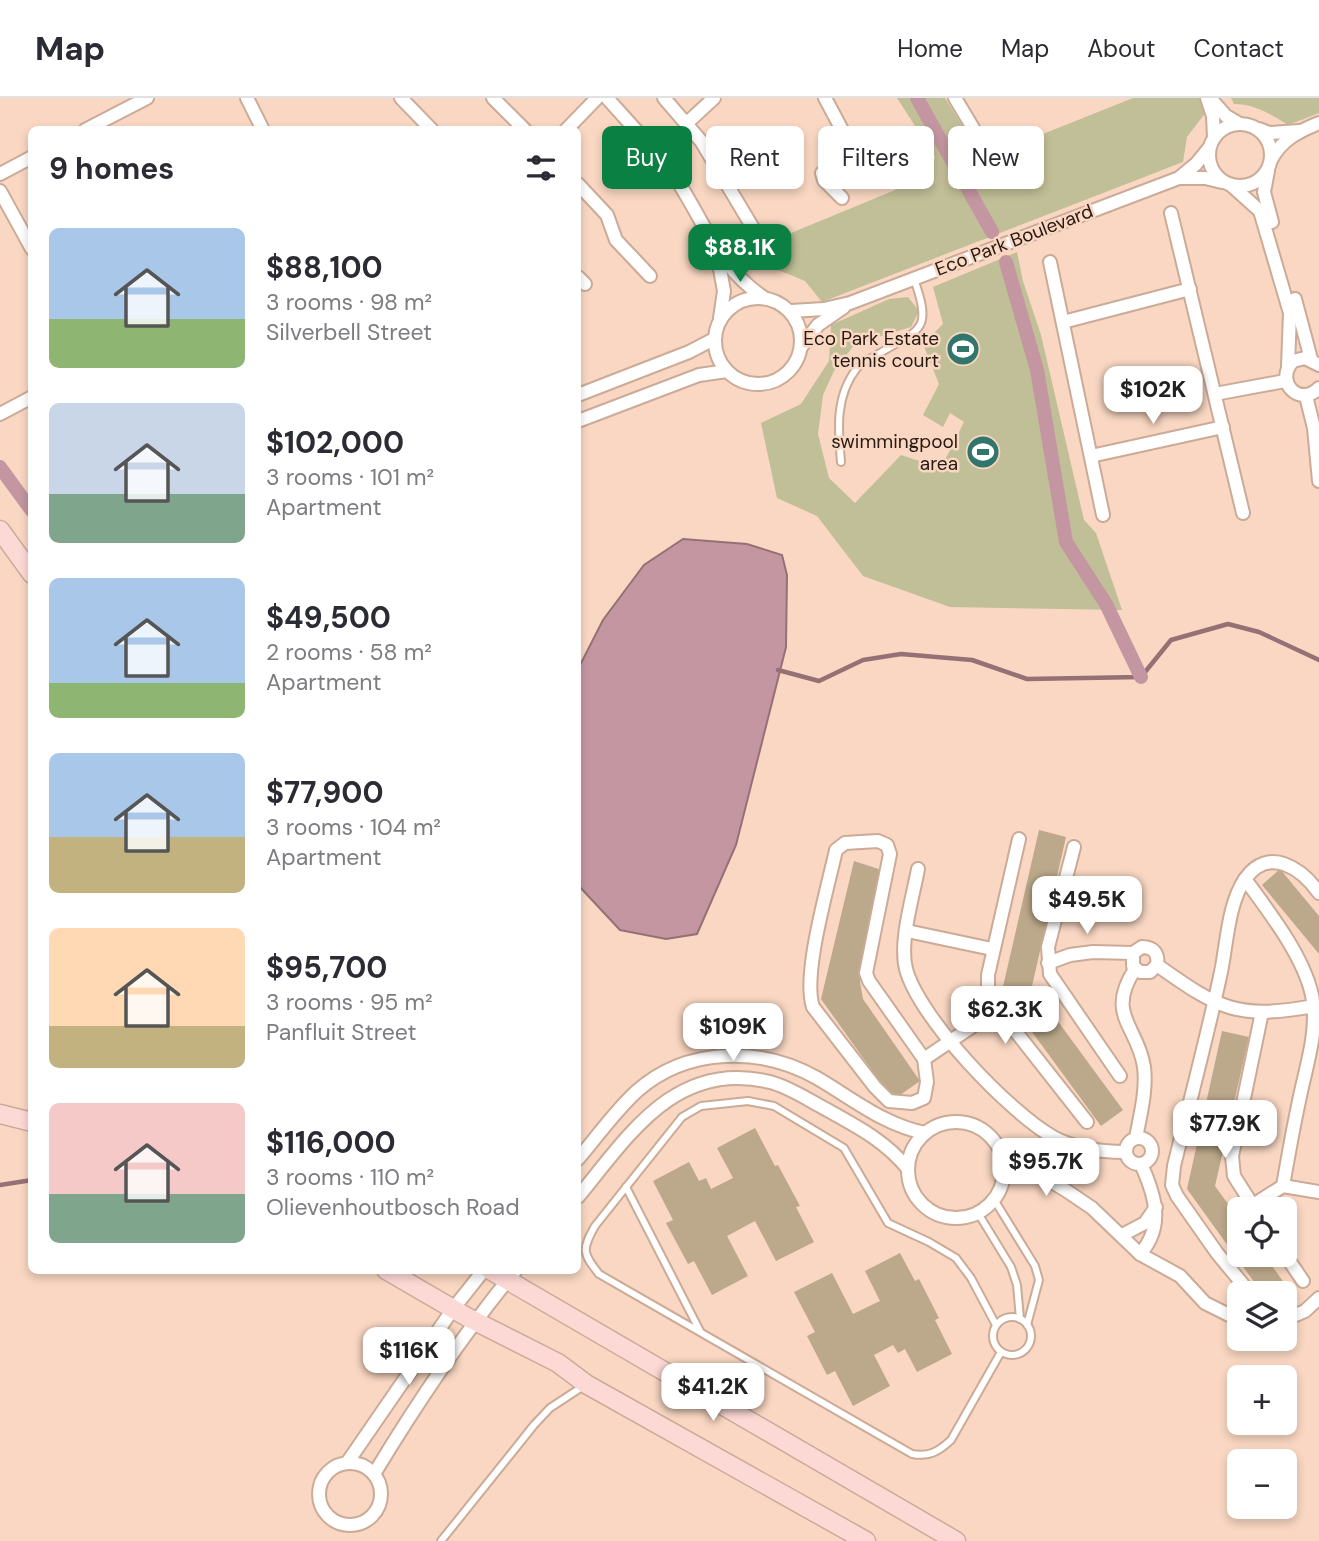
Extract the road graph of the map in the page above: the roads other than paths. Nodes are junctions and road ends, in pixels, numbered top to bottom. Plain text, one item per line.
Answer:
1 (146, 98) edge
2 (247, 98) edge
3 (401, 98) edge
4 (493, 98) edge
5 (597, 98) edge
6 (607, 98) edge
7 (664, 98) edge
8 (714, 98) edge
9 (825, 98) edge
10 (955, 98) edge
11 (1208, 98) edge
12 (110, 117) junction
13 (687, 123) junction
14 (1238, 123) junction
15 (1319, 124) edge
16 (93, 126) edge
17 (114, 126) edge
18 (261, 126) edge
19 (428, 126) edge
20 (521, 126) edge
21 (570, 126) edge
22 (972, 126) edge
23 (1259, 129) junction
24 (1299, 131) junction
25 (1211, 142) junction
26 (28, 159) edge
27 (1269, 165) junction
28 (0, 174) edge
29 (1179, 177) junction
30 (1229, 184) junction
31 (581, 187) edge
32 (0, 191) edge
33 (842, 198) dead end
34 (1171, 212) dead end
35 (756, 233) dead end
36 (28, 241) edge
37 (716, 250) junction
38 (1050, 262) dead end
39 (650, 276) dead end
40 (914, 279) junction
41 (1190, 289) junction
42 (764, 297) junction
43 (850, 303) junction
44 (791, 312) junction
45 (720, 319) junction
46 (1063, 322) junction
47 (714, 339) junction
48 (802, 347) junction
49 (1315, 362) edge
50 (1288, 366) junction
51 (727, 371) junction
52 (1285, 382) junction
53 (1319, 388) edge
54 (581, 394) edge
55 (1215, 394) junction
56 (1306, 396) junction
57 (28, 399) edge
58 (0, 414) edge
59 (581, 420) edge
60 (1223, 427) junction
61 (1091, 456) junction
62 (841, 462) dead end
63 (1319, 481) edge
64 (1243, 513) dead end
65 (1104, 515) dead end
66 (0, 530) edge
67 (28, 568) edge
68 (1019, 839) dead end
69 (1074, 847) dead end
70 (918, 869) dead end
71 (1245, 879) junction
72 (1319, 893) edge
73 (907, 931) junction
74 (992, 949) junction
75 (1133, 953) junction
76 (1048, 963) junction
77 (1157, 964) junction
78 (1135, 970) junction
79 (1213, 1003) junction
80 (1314, 1006) junction
81 (998, 1009) junction
82 (1262, 1012) junction
83 (950, 1041) junction
84 (924, 1059) junction
85 (1121, 1076) dead end
86 (0, 1114) edge
87 (28, 1121) edge
88 (1087, 1122) dead end
89 (925, 1133) junction
90 (1136, 1138) junction
91 (1126, 1152) junction
92 (581, 1156) edge
93 (1141, 1164) junction
94 (908, 1169) junction
95 (1005, 1172) junction
96 (1283, 1186) junction
97 (625, 1187) junction
98 (1319, 1192) edge
99 (581, 1194) edge
100 (1248, 1197) edge
101 (1268, 1197) edge
102 (995, 1200) junction
103 (1156, 1207) junction
104 (978, 1213) junction
105 (1122, 1235) junction
106 (1140, 1254) junction
107 (1294, 1267) edge
108 (393, 1274) edge
109 (481, 1274) edge
110 (512, 1276) edge
111 (1241, 1281) edge
112 (1303, 1281) dead end
113 (1319, 1298) edge
114 (453, 1309) junction
115 (1227, 1314) edge
116 (1297, 1314) edge
117 (1020, 1319) junction
118 (475, 1321) junction
119 (996, 1325) junction
120 (1027, 1325) junction
121 (701, 1332) junction
122 (1001, 1352) junction
123 (586, 1384) junction
124 (347, 1464) junction
125 (374, 1474) junction
126 (441, 1541) edge
127 (866, 1541) edge
128 (956, 1541) edge

1 - 12 street
2 - 18 street
3 - 19 street
4 - 20 street
5 - 21 street
6 - 37 street
7 - 13 street
8 - 13 street
9 - 33 street
10 - 22 street
11 - 14 street
11 - 25 street
12 - 16 street
12 - 17 street
13 - 35 street
14 - 23 street
14 - 25 street
15 - 24 street
23 - 24 street
23 - 27 street
24 - 27 street
25 - 29 street, Eco Park Boulevard
25 - 30 street
26 - 28 street
27 - 30 street
27 - 49 street
29 - 30 street, Eco Park Boulevard
29 - 40 street, Eco Park Boulevard
30 - 50 street
31 - 39 street
32 - 36 street
34 - 41 street
37 - 42 street
37 - 45 street
38 - 46 street
40 - 43 street, Eco Park Boulevard
40 - 62 lane
41 - 46 street
41 - 55 street
42 - 44 street
42 - 45 street
43 - 44 street, Eco Park Boulevard
43 - 48 street, Eco Park Boulevard
44 - 48 street
45 - 47 street
46 - 61 street
47 - 51 street
47 - 54 street
48 - 51 street
49 - 50 street
50 - 52 street
51 - 59 street
52 - 55 street
52 - 56 street
53 - 56 street
55 - 60 street
56 - 63 street
57 - 58 street
60 - 61 street
60 - 64 street
61 - 65 street
66 - 67 main road
68 - 74 street
69 - 76 street
70 - 73 street
71 - 72 street
71 - 79 street
71 - 80 street
73 - 74 street
73 - 83 street
74 - 81 street
75 - 76 street
75 - 77 street
75 - 78 street
76 - 85 street
77 - 78 street
77 - 79 street
78 - 90 street
79 - 82 street
79 - 111 street
80 - 82 street
80 - 96 street
81 - 83 street
81 - 88 street
82 - 100 street
83 - 84 street
83 - 91 street
84 - 84 street
86 - 87 main road
89 - 92 street
89 - 94 street
89 - 95 street
90 - 91 street
90 - 93 street
91 - 93 street
93 - 103 street
94 - 99 street
94 - 104 street
95 - 102 street
95 - 105 street
96 - 98 street
96 - 101 street
97 - 119 lane
97 - 121 lane
97 - 121 lane
102 - 104 street
102 - 120 lane
103 - 105 street
103 - 106 street
104 - 117 lane
105 - 106 street
106 - 115 street
107 - 112 street
108 - 114 main road
109 - 114 street
110 - 118 street
110 - 128 main road
113 - 116 street
114 - 118 main road
114 - 124 street
117 - 119 lane
117 - 120 lane
118 - 123 main road
118 - 125 street
119 - 122 lane
120 - 122 lane
121 - 122 lane
123 - 126 lane
123 - 127 main road
124 - 125 street
124 - 125 street

